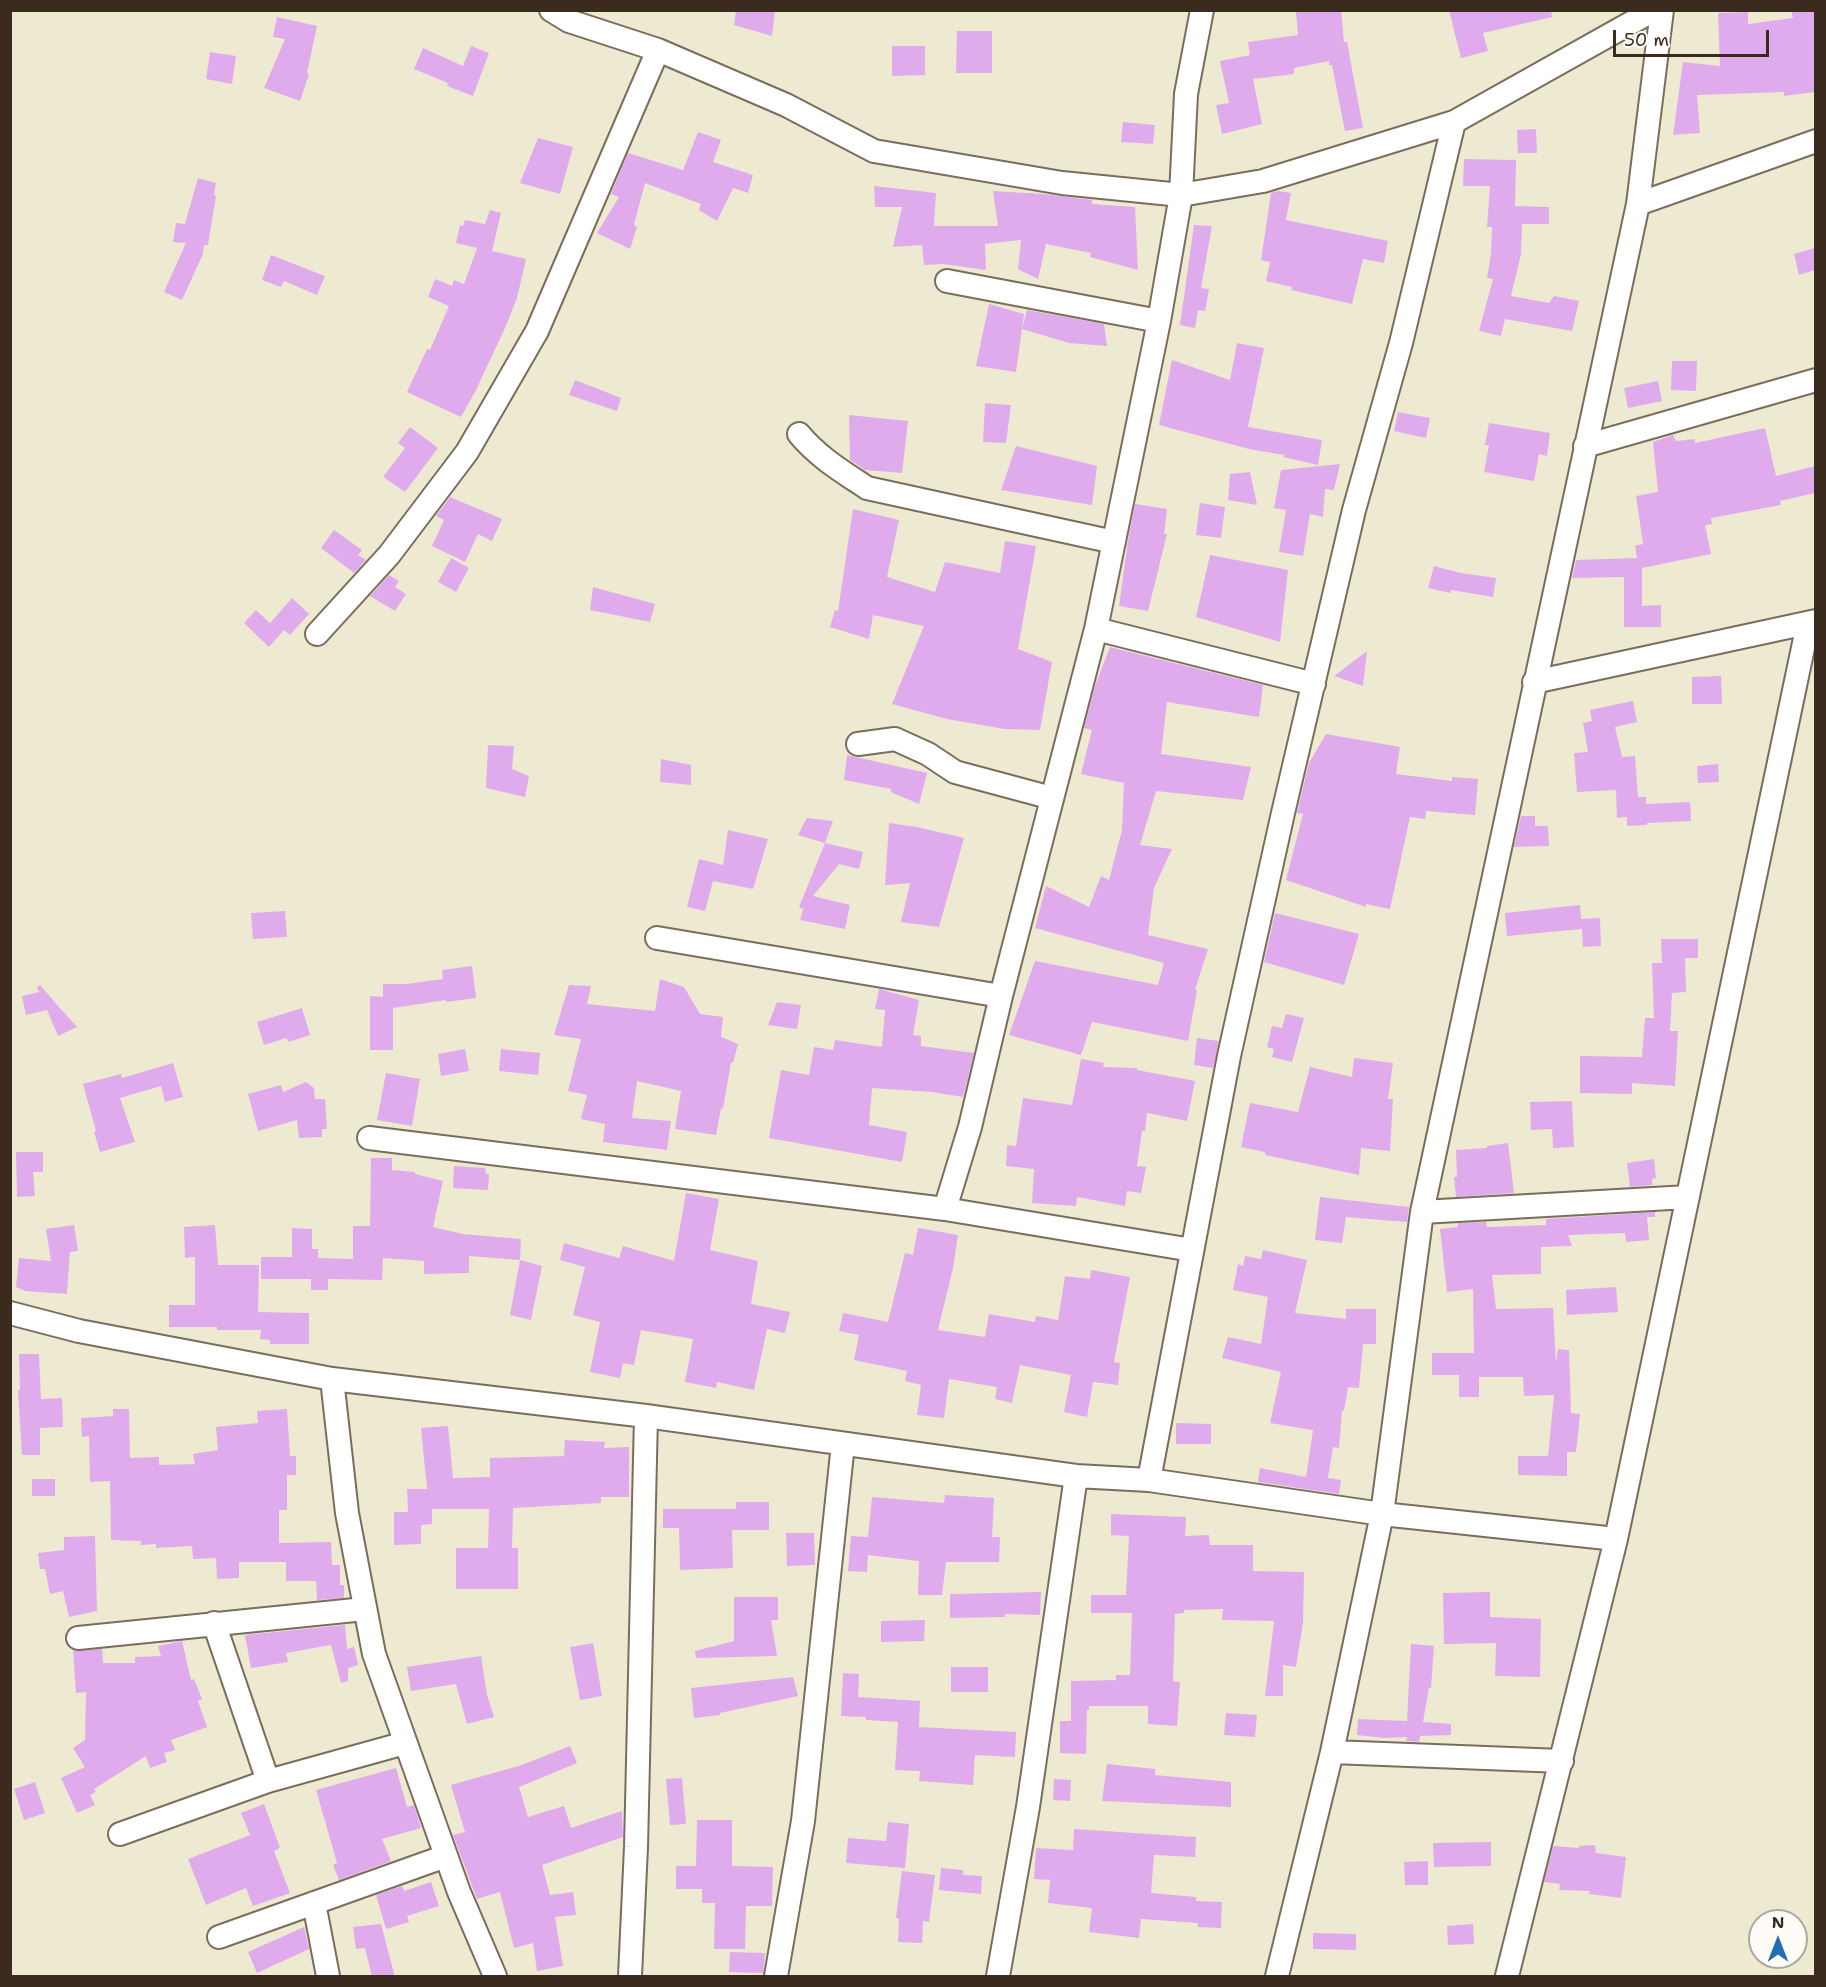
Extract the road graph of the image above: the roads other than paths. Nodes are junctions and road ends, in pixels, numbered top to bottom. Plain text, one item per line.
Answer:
1 (551, 10) edge
2 (1202, 10) edge
3 (1654, 10) edge
4 (1662, 10) edge
5 (658, 50) junction
6 (1454, 122) junction
7 (1815, 141) edge
8 (1181, 195) junction
9 (1638, 204) junction
10 (946, 281) dead end
11 (1159, 321) junction
12 (1815, 380) edge
13 (799, 434) dead end
14 (1585, 446) junction
15 (1114, 542) junction
16 (1812, 623) edge
17 (1096, 629) junction
18 (316, 634) dead end
19 (1534, 682) junction
20 (1314, 684) junction
21 (858, 744) dead end
22 (1052, 798) junction
23 (657, 938) dead end
24 (1001, 996) junction
25 (369, 1138) dead end
26 (1688, 1197) junction
27 (945, 1209) junction
28 (1422, 1212) junction
29 (1192, 1250) junction
30 (10, 1312) edge
31 (332, 1379) junction
32 (646, 1416) junction
33 (843, 1444) junction
34 (1076, 1476) junction
35 (1149, 1480) junction
36 (1382, 1514) junction
37 (1616, 1539) junction
38 (365, 1609) junction
39 (214, 1623) junction
40 (78, 1638) dead end
41 (405, 1743) junction
42 (1332, 1752) junction
43 (1562, 1761) junction
44 (268, 1781) junction
45 (120, 1834) dead end
46 (446, 1856) junction
47 (314, 1903) junction
48 (219, 1937) dead end
49 (328, 1977) edge
50 (495, 1977) edge
51 (630, 1977) edge
52 (776, 1977) edge
53 (998, 1977) edge
54 (1277, 1977) edge
55 (1508, 1977) edge

1 - 5 street
2 - 8 street
3 - 6 street
4 - 9 street
5 - 8 street
5 - 18 street
6 - 8 street
6 - 20 street
7 - 9 street
8 - 11 street
9 - 14 street
10 - 11 street
11 - 15 street
12 - 14 street
13 - 15 street
14 - 19 street
15 - 17 street
16 - 19 street
16 - 26 street
17 - 20 street
17 - 22 street
19 - 28 street
20 - 29 street
21 - 22 street
22 - 24 street
23 - 24 street
24 - 27 street
25 - 27 street
26 - 28 street
26 - 37 street
27 - 29 street
28 - 36 street
29 - 35 street
30 - 31 street
31 - 32 street
31 - 38 street
32 - 33 street
32 - 51 street
33 - 34 street
33 - 52 street
34 - 35 street
34 - 53 street
35 - 36 street
36 - 37 street
36 - 42 street
37 - 43 street
38 - 39 street
38 - 41 street
39 - 40 street
39 - 44 street
41 - 44 street
41 - 46 street
42 - 43 street
42 - 54 street
43 - 55 street
44 - 45 street
46 - 47 street
46 - 50 street
47 - 48 street
47 - 49 street

